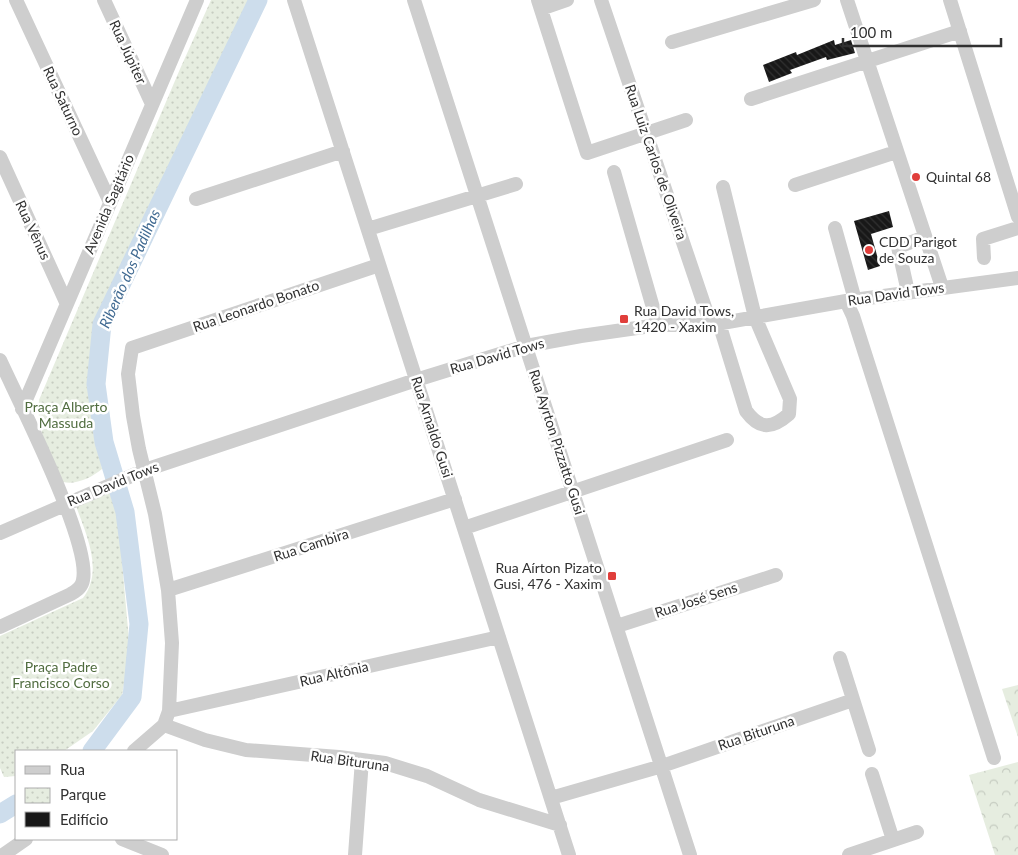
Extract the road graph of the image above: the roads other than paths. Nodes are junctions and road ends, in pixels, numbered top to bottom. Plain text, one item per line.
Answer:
1 (16, 0) edge
2 (104, 0) edge
3 (196, 0) edge
4 (294, 0) edge
5 (414, 0) edge
6 (567, 0) edge
7 (601, 0) edge
8 (814, 0) edge
9 (846, 0) edge
10 (950, 0) edge
11 (539, 5) edge
12 (960, 31) junction
13 (672, 42) dead end
14 (867, 61) junction
15 (751, 98) dead end
16 (152, 104) junction
17 (686, 120) dead end
18 (646, 133) junction
19 (343, 151) junction
20 (896, 152) junction
21 (0, 157) edge
22 (614, 172) dead end
23 (516, 184) dead end
24 (795, 185) dead end
25 (723, 187) dead end
26 (478, 195) junction
27 (196, 199) dead end
28 (110, 202) junction
29 (1018, 217) edge
30 (836, 228) dead end
31 (1018, 228) edge
32 (368, 229) junction
33 (925, 237) junction
34 (984, 258) dead end
35 (379, 265) junction
36 (1018, 278) edge
37 (942, 287) junction
38 (908, 292) junction
39 (851, 300) junction
40 (66, 302) junction
41 (755, 317) junction
42 (715, 324) junction
43 (658, 325) junction
44 (526, 346) junction
45 (0, 360) edge
46 (416, 380) junction
47 (22, 409) junction
48 (727, 440) dead end
49 (145, 470) junction
50 (573, 491) junction
51 (455, 499) junction
52 (65, 503) junction
53 (464, 528) junction
54 (0, 533) edge
55 (776, 575) dead end
56 (168, 590) junction
57 (616, 626) junction
58 (0, 627) edge
59 (499, 637) junction
60 (840, 658) dead end
61 (853, 700) junction
62 (169, 711) junction
63 (164, 725) junction
64 (135, 750) edge
65 (869, 750) dead end
66 (994, 758) dead end
67 (362, 760) junction
68 (662, 766) junction
69 (872, 774) dead end
70 (551, 798) junction
71 (560, 825) junction
72 (917, 832) dead end
73 (25, 840) edge
74 (124, 840) edge
75 (893, 840) junction
76 (3, 855) edge
77 (162, 855) edge
78 (355, 855) edge
79 (569, 855) edge
80 (690, 855) edge
81 (849, 855) edge

1 - 28 street, Rua Saturno
2 - 16 street, Rua Júpiter
3 - 16 street, Avenida Sagitário
4 - 19 street, Rua Arnaldo Gusi
5 - 26 street, Rua Ayrton Pizzatto Gusi
6 - 11 street
7 - 18 street, Rua Luiz Carlos de Oliveira
8 - 13 street
9 - 14 street
10 - 12 street
11 - 18 street
12 - 14 street
12 - 29 street
14 - 15 street
14 - 20 street
16 - 28 street, Avenida Sagitário
17 - 18 street
18 - 42 street, Rua Luiz Carlos de Oliveira
19 - 27 street
19 - 32 street, Rua Arnaldo Gusi
20 - 24 street
20 - 33 street
21 - 40 street, Rua Vênus
22 - 43 street
23 - 26 street
25 - 41 street, Rua Luiz Carlos de Oliveira
26 - 32 street
26 - 44 street, Rua Ayrton Pizzatto Gusi
28 - 40 street, Avenida Sagitário
30 - 39 street
31 - 34 street
32 - 35 street, Rua Arnaldo Gusi
33 - 37 street
33 - 38 street
35 - 46 street, Rua Arnaldo Gusi
35 - 49 street, Rua Leonardo Bonato
36 - 37 street, Rua David Tows
37 - 38 street, Rua David Tows
38 - 39 street, Rua David Tows
39 - 41 street, Rua David Tows
39 - 66 street
40 - 47 street, Avenida Sagitário
41 - 42 street, Rua David Tows
41 - 42 street, Rua Luiz Carlos de Oliveira
42 - 43 street, Rua David Tows
43 - 44 street, Rua David Tows
44 - 46 street, Rua David Tows
44 - 50 street, Rua Ayrton Pizzatto Gusi
45 - 47 street
46 - 49 street, Rua David Tows
46 - 51 street, Rua Arnaldo Gusi
47 - 52 street
48 - 50 street
49 - 52 street, Rua David Tows
49 - 56 street
50 - 53 street
50 - 57 street, Rua Ayrton Pizzatto Gusi
51 - 53 street, Rua Arnaldo Gusi
51 - 56 street, Rua Cambira
52 - 54 street, Rua David Tows
52 - 58 street
53 - 59 street, Rua Arnaldo Gusi
55 - 57 street, Rua José Sens
56 - 62 street
57 - 68 street, Rua Ayrton Pizzatto Gusi
59 - 62 street, Rua Altônia
59 - 70 street, Rua Arnaldo Gusi
60 - 61 street
61 - 65 street
61 - 68 street, Rua Bituruna
62 - 63 street
63 - 64 street
63 - 67 street, Rua Bituruna
67 - 71 street, Rua Bituruna
67 - 78 street
68 - 70 street, Rua Bituruna
68 - 80 street, Rua Ayrton Pizzatto Gusi
69 - 75 street
70 - 71 street, Rua Arnaldo Gusi
71 - 79 street, Rua Arnaldo Gusi
72 - 75 street
73 - 76 street
74 - 77 street
75 - 81 street

